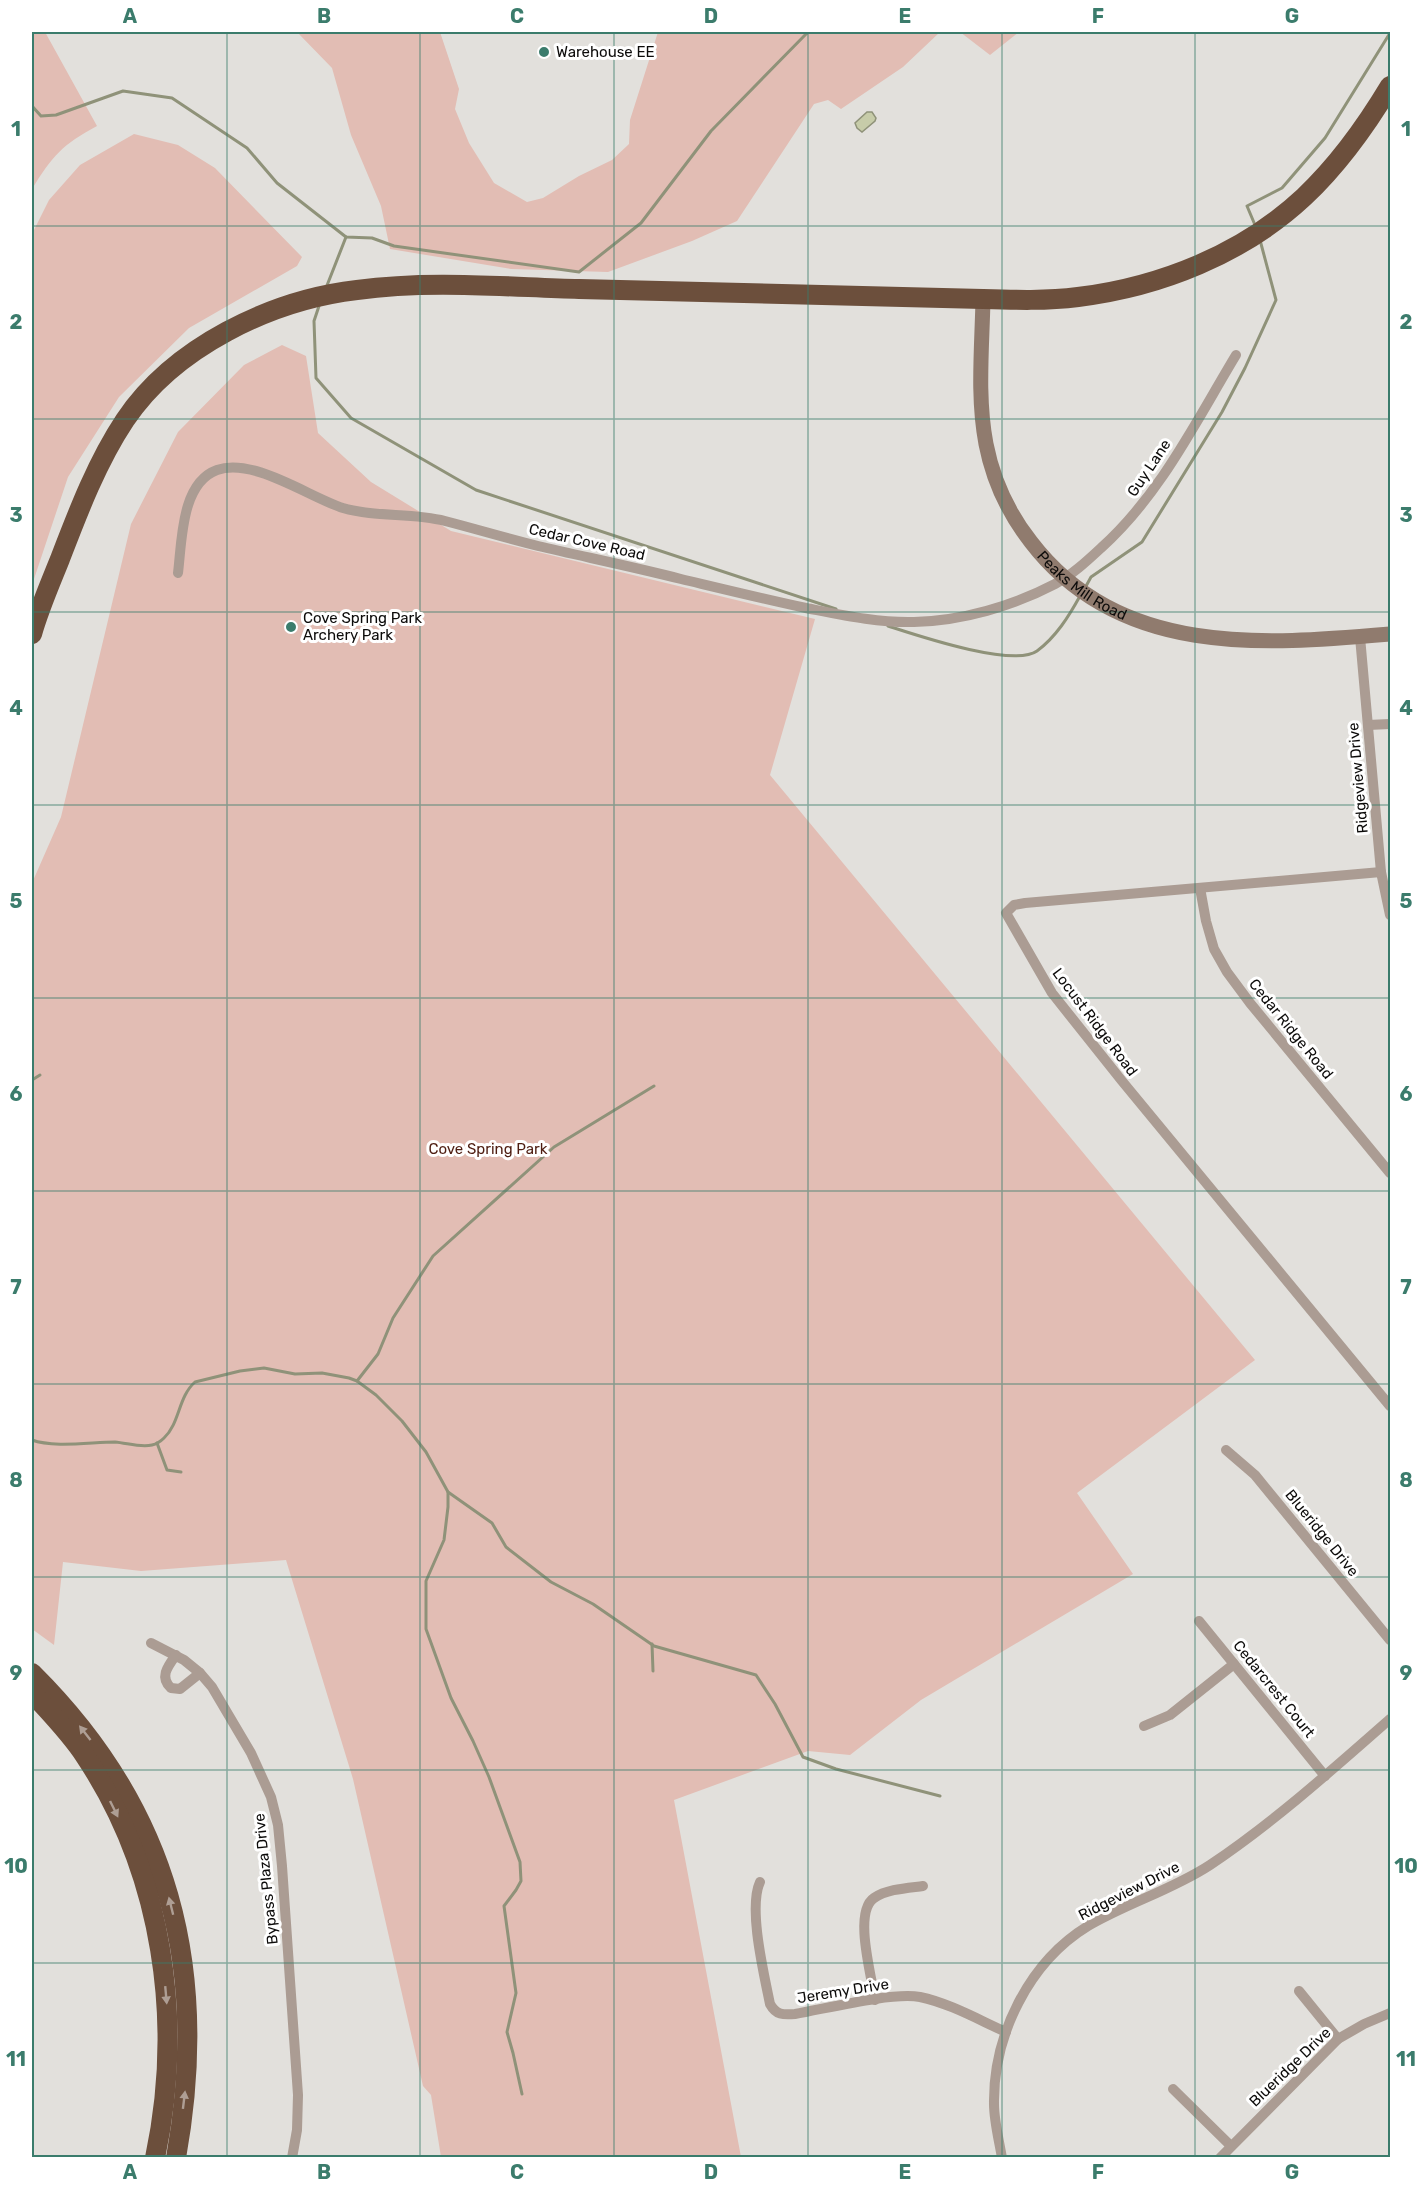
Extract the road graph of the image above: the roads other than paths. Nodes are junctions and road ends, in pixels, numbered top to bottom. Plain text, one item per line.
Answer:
1 (1390, 86) edge
2 (983, 300) junction
3 (1236, 355) dead end
4 (178, 573) dead end
5 (1065, 578) junction
6 (32, 634) edge
7 (1390, 634) edge
8 (1360, 637) junction
9 (1390, 724) edge
10 (1368, 725) junction
11 (1382, 872) junction
12 (1200, 888) junction
13 (1390, 915) edge
14 (1390, 1173) edge
15 (1390, 1406) edge
16 (1226, 1450) dead end
17 (1199, 1621) dead end
18 (1390, 1640) edge
19 (151, 1643) dead end
20 (176, 1655) junction
21 (1234, 1664) junction
22 (32, 1673) edge
23 (200, 1673) junction
24 (32, 1694) edge
25 (1390, 1719) edge
26 (1144, 1725) dead end
27 (1325, 1776) junction
28 (760, 1882) dead end
29 (923, 1886) dead end
30 (1299, 1990) dead end
31 (875, 2000) junction
32 (1390, 2013) edge
33 (1006, 2032) junction
34 (1338, 2039) junction
35 (1173, 2089) dead end
36 (1231, 2146) junction
37 (155, 2157) edge
38 (176, 2157) edge
39 (292, 2157) edge
40 (1002, 2157) edge
41 (1220, 2157) edge

1 - 2 highway
2 - 5 street, Peaks Mill Road
2 - 6 highway
3 - 5 street, Guy Lane
4 - 5 street, Cedar Cove Road
5 - 8 street, Peaks Mill Road
7 - 8 street, Peaks Mill Road
8 - 10 street, Ridgeview Drive
9 - 10 street
10 - 11 street, Ridgeview Drive
11 - 12 street, Locust Ridge Road
11 - 13 street, Ridgeview Drive
12 - 14 street, Cedar Ridge Road
12 - 15 street, Locust Ridge Road
16 - 18 street, Blueridge Drive
17 - 21 street, Cedarcrest Court
19 - 20 street, Bypass Plaza Drive
20 - 23 street, Bypass Plaza Drive
20 - 23 street
21 - 26 street
21 - 27 street, Cedarcrest Court
38 -> 22 highway
23 - 39 street, Bypass Plaza Drive
24 -> 37 highway
25 - 27 street, Ridgeview Drive
27 - 33 street, Ridgeview Drive
28 - 31 street, Jeremy Drive
29 - 31 street
30 - 34 street
31 - 33 street, Jeremy Drive
32 - 34 street, Blueridge Drive
33 - 40 street, Ridgeview Drive
34 - 36 street, Blueridge Drive
35 - 36 street
36 - 41 street, Blueridge Drive

